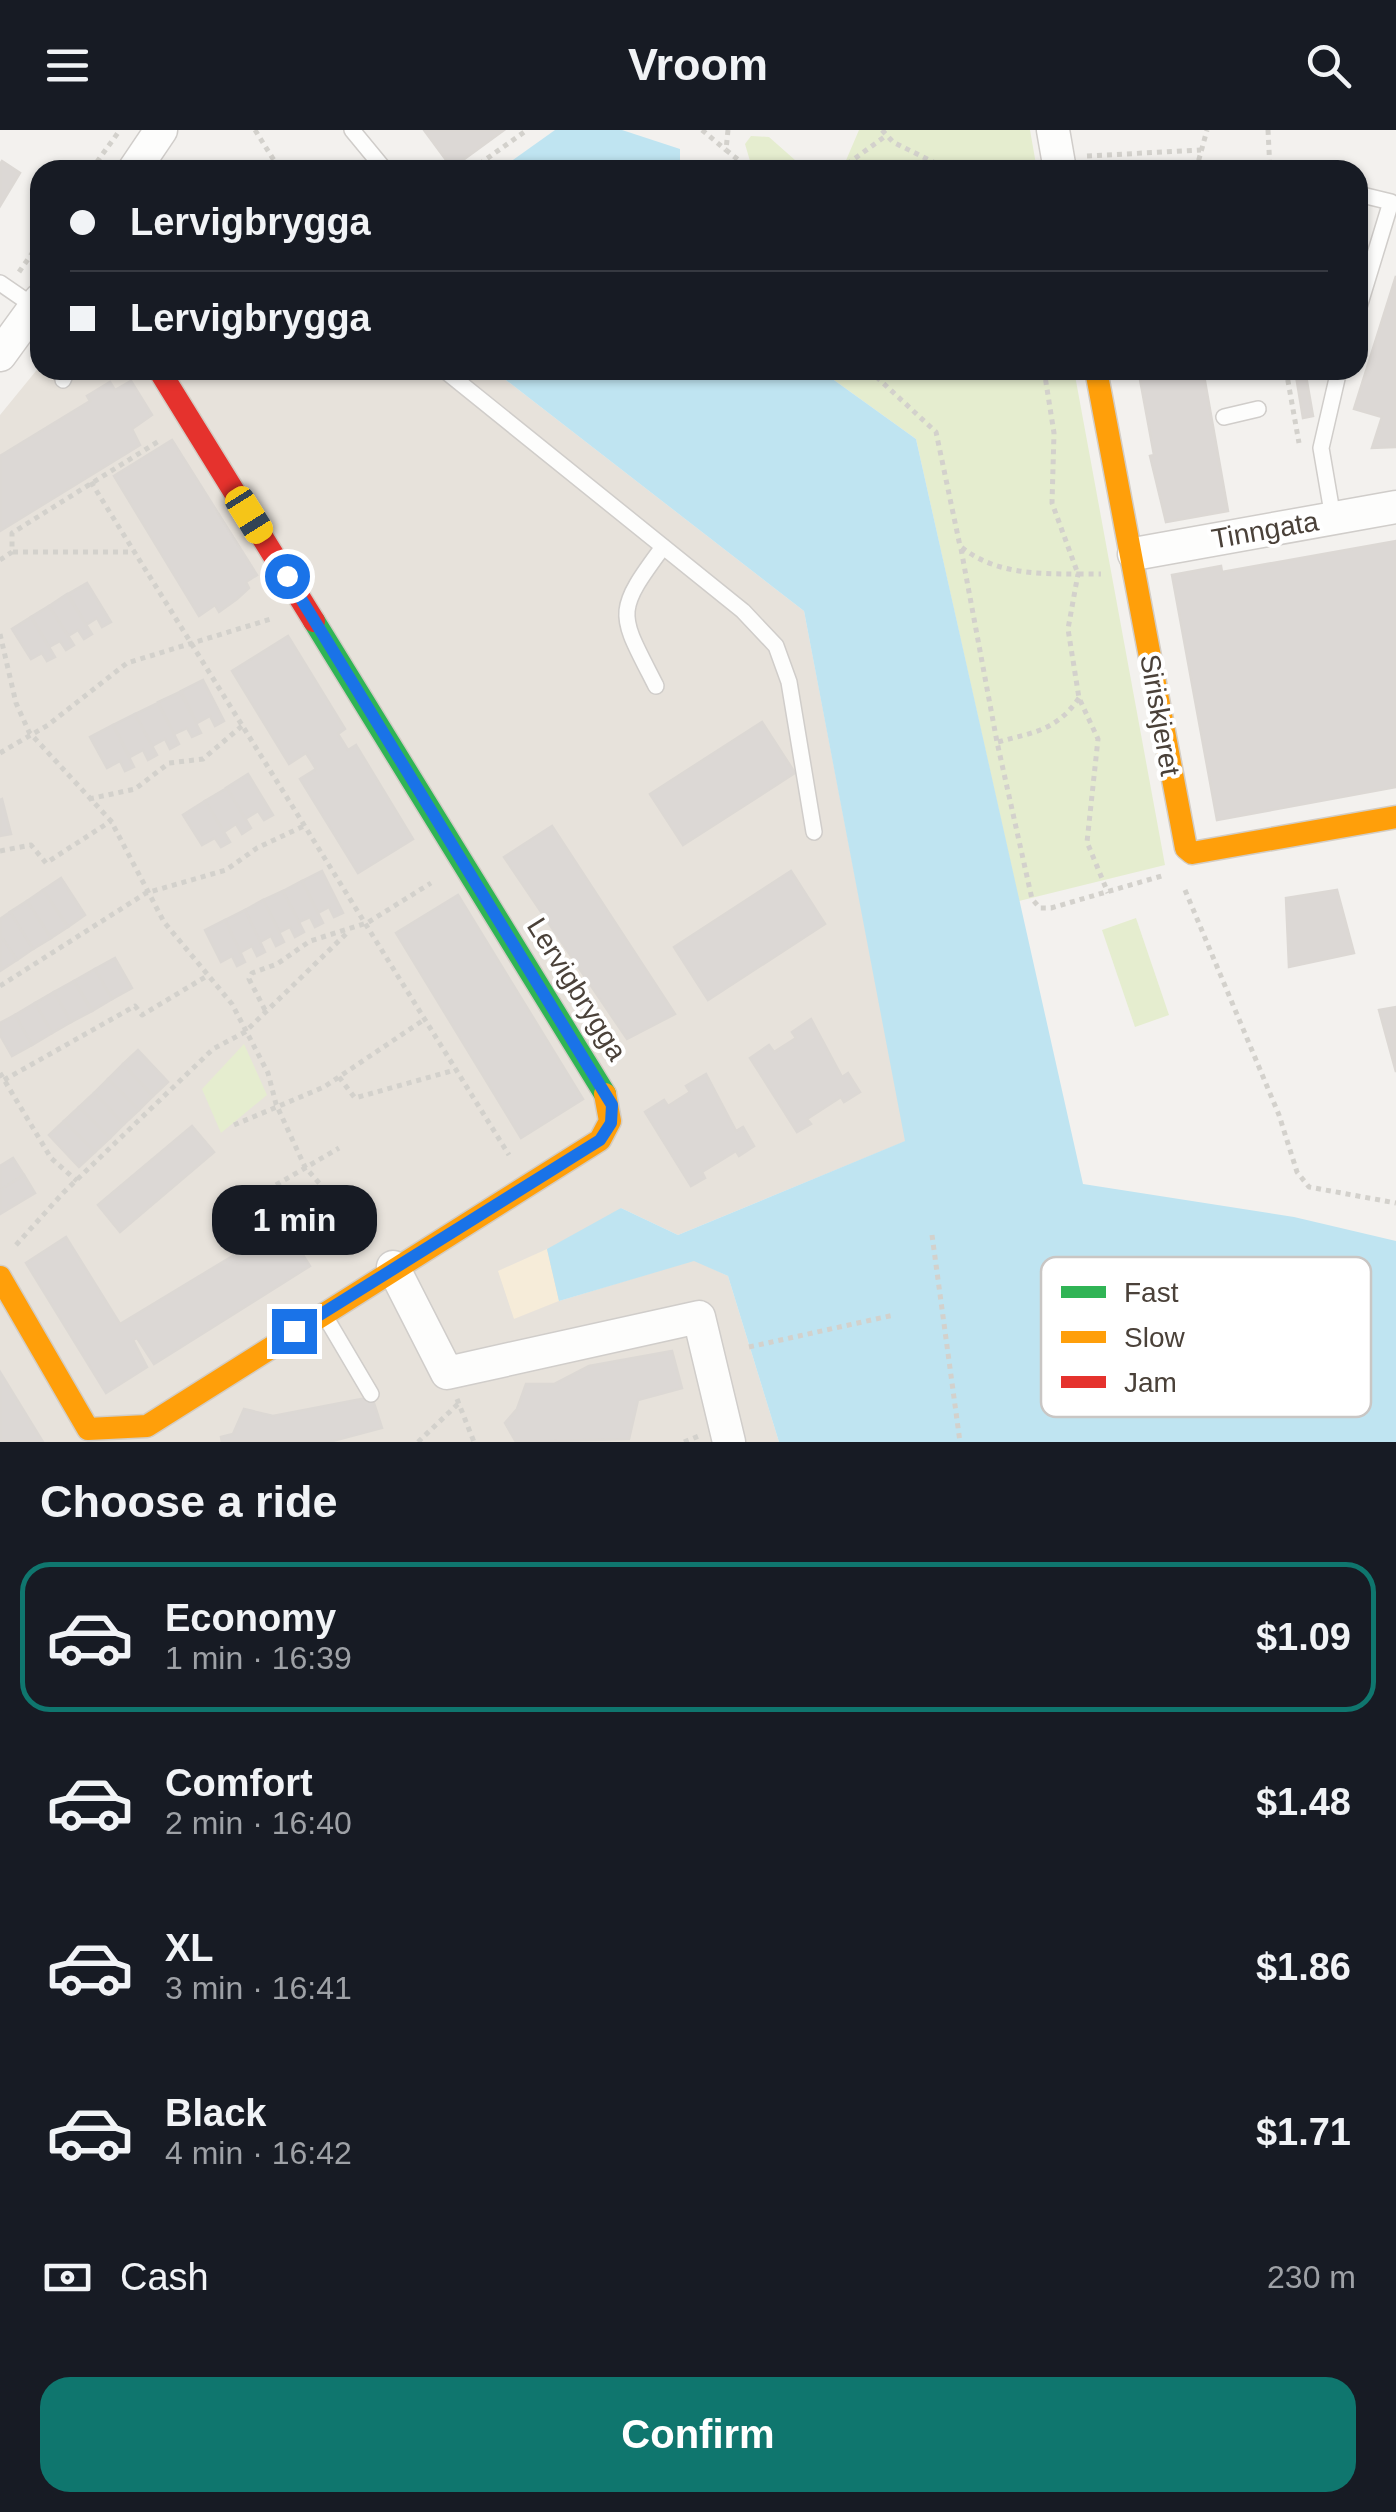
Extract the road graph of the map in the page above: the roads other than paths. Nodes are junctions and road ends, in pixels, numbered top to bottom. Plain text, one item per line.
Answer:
1 (162, 130) edge
2 (352, 130) edge
3 (141, 160) edge
4 (377, 160) edge
5 (1368, 196) edge
6 (1368, 277) edge
7 (0, 284) edge
8 (30, 300) edge
9 (30, 314) edge
10 (0, 355) edge
11 (166, 380) edge
12 (456, 380) edge
13 (1098, 380) edge
14 (1337, 380) edge
15 (1258, 409) dead end
16 (1224, 416) dead end
17 (1396, 507) edge
18 (1333, 518) junction
19 (663, 547) junction
20 (1134, 554) junction
21 (656, 686) dead end
22 (1396, 817) edge
23 (814, 832) dead end
24 (393, 1267) junction
25 (0, 1277) edge
26 (323, 1312) junction
27 (371, 1394) dead end
28 (153, 1434) edge
29 (729, 1442) edge

1 - 3 street
2 - 4 lane
5 - 6 lane
7 - 8 lane
9 - 10 street
11 - 24 street, Lervigbrygga
12 - 19 lane
13 - 20 street, Siriskjeret
14 - 18 lane
15 - 16 lane
17 - 18 street, Tinngata
18 - 20 street, Tinngata
19 - 21 lane
19 - 23 lane
20 - 22 street, Siriskjeret
24 - 26 street, Lervigbrygga
24 - 29 street
25 - 28 street, Lervigbrygga
26 - 27 lane
26 - 28 street, Lervigbrygga

